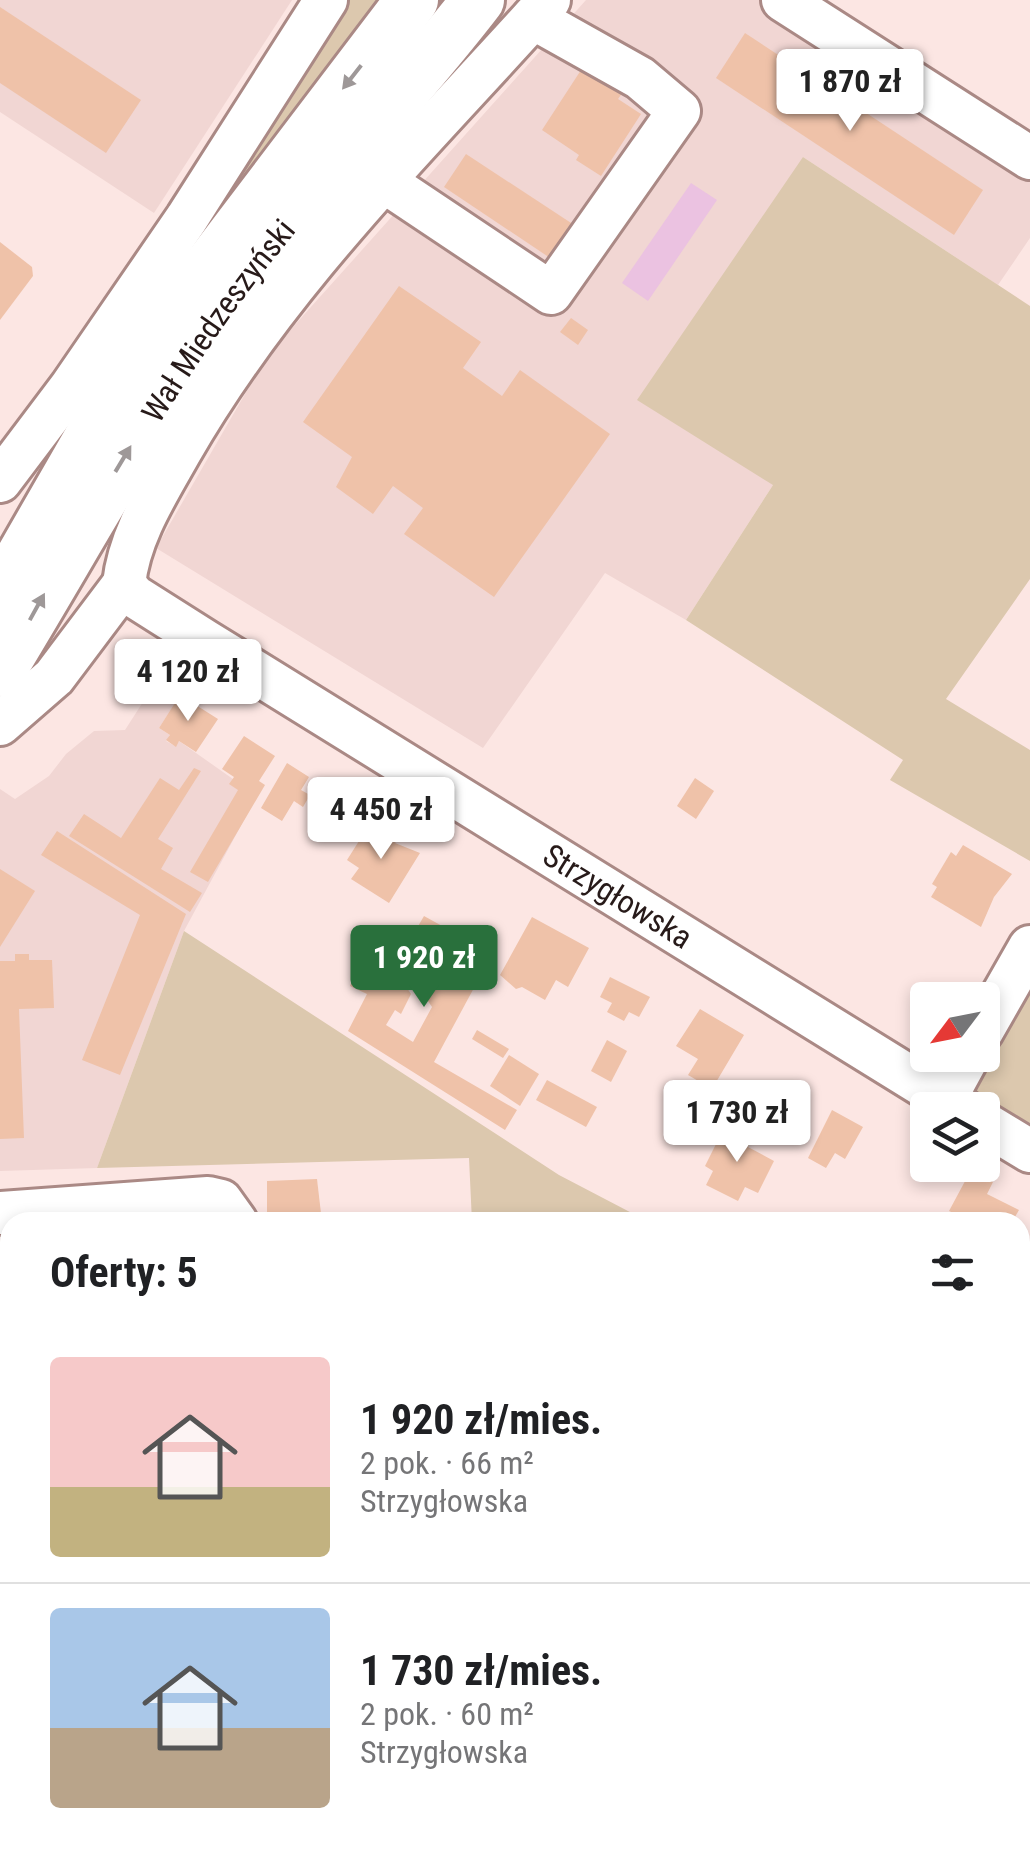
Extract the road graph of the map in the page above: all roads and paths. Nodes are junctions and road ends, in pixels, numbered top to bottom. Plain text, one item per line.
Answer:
1 (326, 0) edge
2 (412, 0) edge
3 (478, 0) edge
4 (783, 0) edge
5 (541, 9) edge
6 (1030, 158) edge
7 (382, 180) junction
8 (0, 482) edge
9 (124, 584) junction
10 (0, 594) edge
11 (0, 670) edge
12 (0, 724) edge
13 (1030, 947) edge
14 (1000, 1000) edge
15 (935, 1092) edge
16 (1000, 1133) edge
17 (1030, 1151) edge
18 (14, 1212) edge
19 (229, 1212) edge

1 - 8 street
2 -> 10 main road, Wał Miedzeszyński
11 -> 3 main road, Wał Miedzeszyński
4 - 6 street
5 - 7 street, Wał Miedzeszyński
5 - 7 street
7 - 9 street, Wał Miedzeszyński
9 - 12 street
9 - 15 street, Strzygłowska
13 - 14 street
16 - 17 street
18 - 19 street

